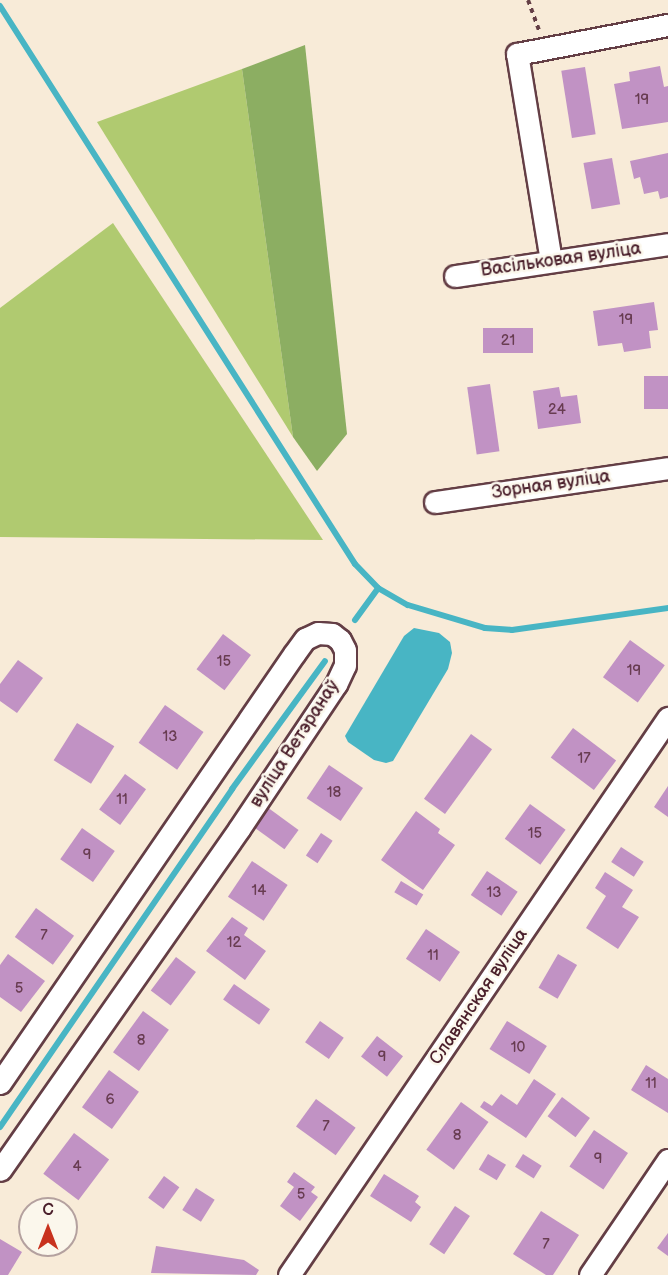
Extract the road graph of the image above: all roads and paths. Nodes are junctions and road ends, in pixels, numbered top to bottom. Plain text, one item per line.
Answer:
1 (528, 0) edge
2 (668, 25) edge
3 (544, 49) junction
4 (668, 244) edge
5 (551, 261) junction
6 (455, 276) dead end
7 (668, 468) edge
8 (435, 502) dead end
9 (668, 718) edge
10 (0, 1083) edge
11 (668, 1160) edge
12 (0, 1170) edge
13 (289, 1275) edge
14 (590, 1275) edge

1 - 3 path
2 - 3 street
3 - 5 street
4 - 5 street, Васільковая вуліца
5 - 6 street, Васільковая вуліца
7 - 8 street, Зорная вуліца
9 - 13 street, Славянская вуліца
10 - 12 street, вуліца Ветэранаў
11 - 14 street

